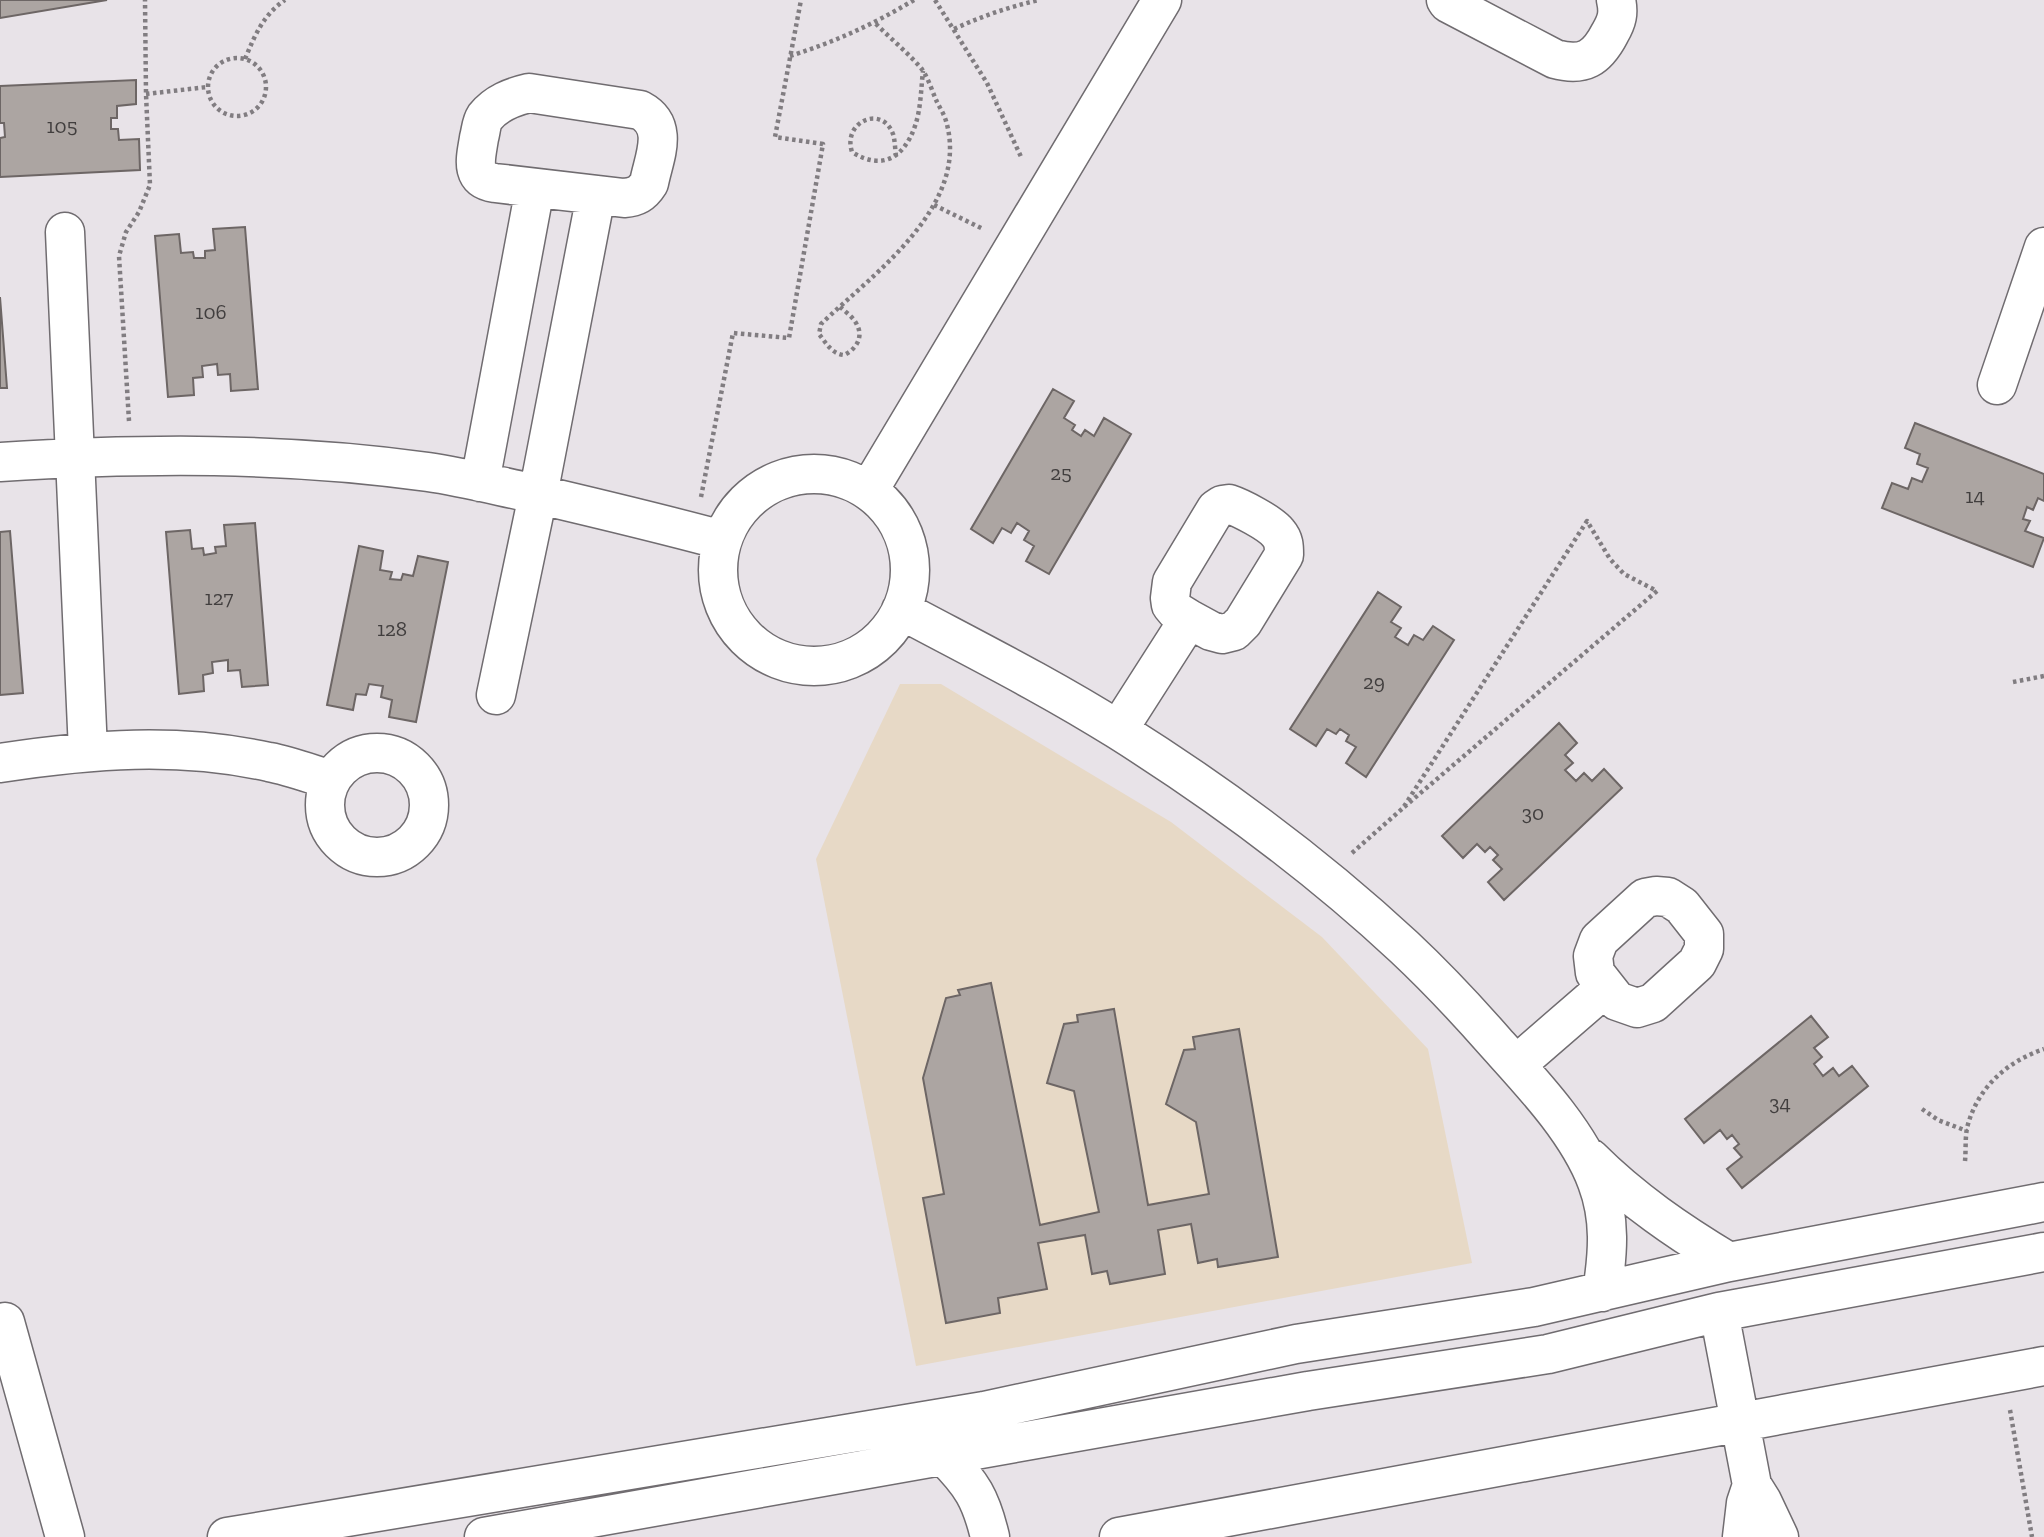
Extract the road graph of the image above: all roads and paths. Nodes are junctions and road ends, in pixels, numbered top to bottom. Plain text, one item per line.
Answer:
1 (145, 0) edge
2 (285, 0) edge
3 (801, 0) edge
4 (914, 0) edge
5 (935, 0) edge
6 (1039, 0) edge
7 (1162, 0) edge
8 (1446, 0) edge
9 (1616, 0) edge
10 (875, 23) junction
11 (954, 29) junction
12 (790, 56) junction
13 (245, 59) junction
14 (923, 70) junction
15 (207, 87) junction
16 (146, 94) junction
17 (896, 156) junction
18 (535, 188) junction
19 (596, 195) junction
20 (1042, 201) junction
21 (934, 205) junction
22 (65, 232) dead end
23 (1015, 245) junction
24 (2044, 247) edge
25 (840, 307) junction
26 (1997, 385) dead end
27 (132, 456) junction
28 (75, 457) junction
29 (0, 462) edge
30 (480, 482) junction
31 (869, 490) junction
32 (538, 495) junction
33 (708, 536) junction
34 (901, 610) junction
35 (1189, 619) dead end
36 (2044, 676) edge
37 (2013, 682) dead end
38 (496, 695) dead end
39 (1118, 730) junction
40 (89, 751) junction
41 (0, 763) edge
42 (331, 780) dead end
43 (1403, 808) junction
44 (1324, 879) junction
45 (1606, 986) dead end
46 (2044, 1049) edge
47 (1516, 1065) junction
48 (1922, 1109) dead end
49 (1967, 1130) junction
50 (1581, 1150) junction
51 (1965, 1161) dead end
52 (2044, 1202) edge
53 (2044, 1252) edge
54 (1730, 1262) junction
55 (1602, 1292) junction
56 (1719, 1312) junction
57 (5, 1322) dead end
58 (2044, 1366) edge
59 (2003, 1373) junction
60 (1740, 1422) junction
61 (998, 1434) junction
62 (944, 1456) junction
63 (1752, 1485) junction
64 (987, 1523) edge
65 (65, 1537) edge
66 (228, 1537) edge
67 (484, 1537) edge
68 (1119, 1537) edge
69 (1742, 1537) edge
70 (1779, 1537) edge
71 (2032, 1537) edge

1 - 16 path
2 - 13 path
3 - 12 path
4 - 10 path
5 - 11 path
6 - 11 path
7 - 20 street
8 - 9 street
10 - 12 path
10 - 14 path
11 - 20 path
12 - 33 path
13 - 15 path
13 - 15 path
14 - 17 path
14 - 21 path
15 - 16 path
16 - 27 path
17 - 17 path
18 - 19 street
18 - 19 street
18 - 30 street
19 - 32 street
20 - 23 street
21 - 23 path
21 - 25 path
22 - 28 street
23 - 31 street
24 - 26 street
25 - 25 path
27 - 28 street
27 - 30 street
28 - 29 street
28 - 40 street
30 - 32 street
31 - 33 street
31 - 34 street
32 - 33 street
32 - 38 street
33 - 34 street
34 - 39 street
35 - 39 street
36 - 37 path
39 - 44 street
40 - 41 street
40 - 42 street
43 - 43 path
43 - 44 path
44 - 47 street
45 - 47 street
46 - 49 path
47 - 50 street
48 - 49 path
49 - 51 path
50 - 54 street
50 - 55 street
52 - 54 street
53 - 56 street
54 - 55 street
55 - 61 street
56 - 60 street
56 - 61 street
57 - 65 street
58 - 59 street
59 - 60 street
59 - 71 path
60 - 63 street
60 - 68 street
61 - 62 street
61 - 64 street
61 - 66 street
62 - 64 street
62 - 67 street
63 - 69 street
63 - 70 street

